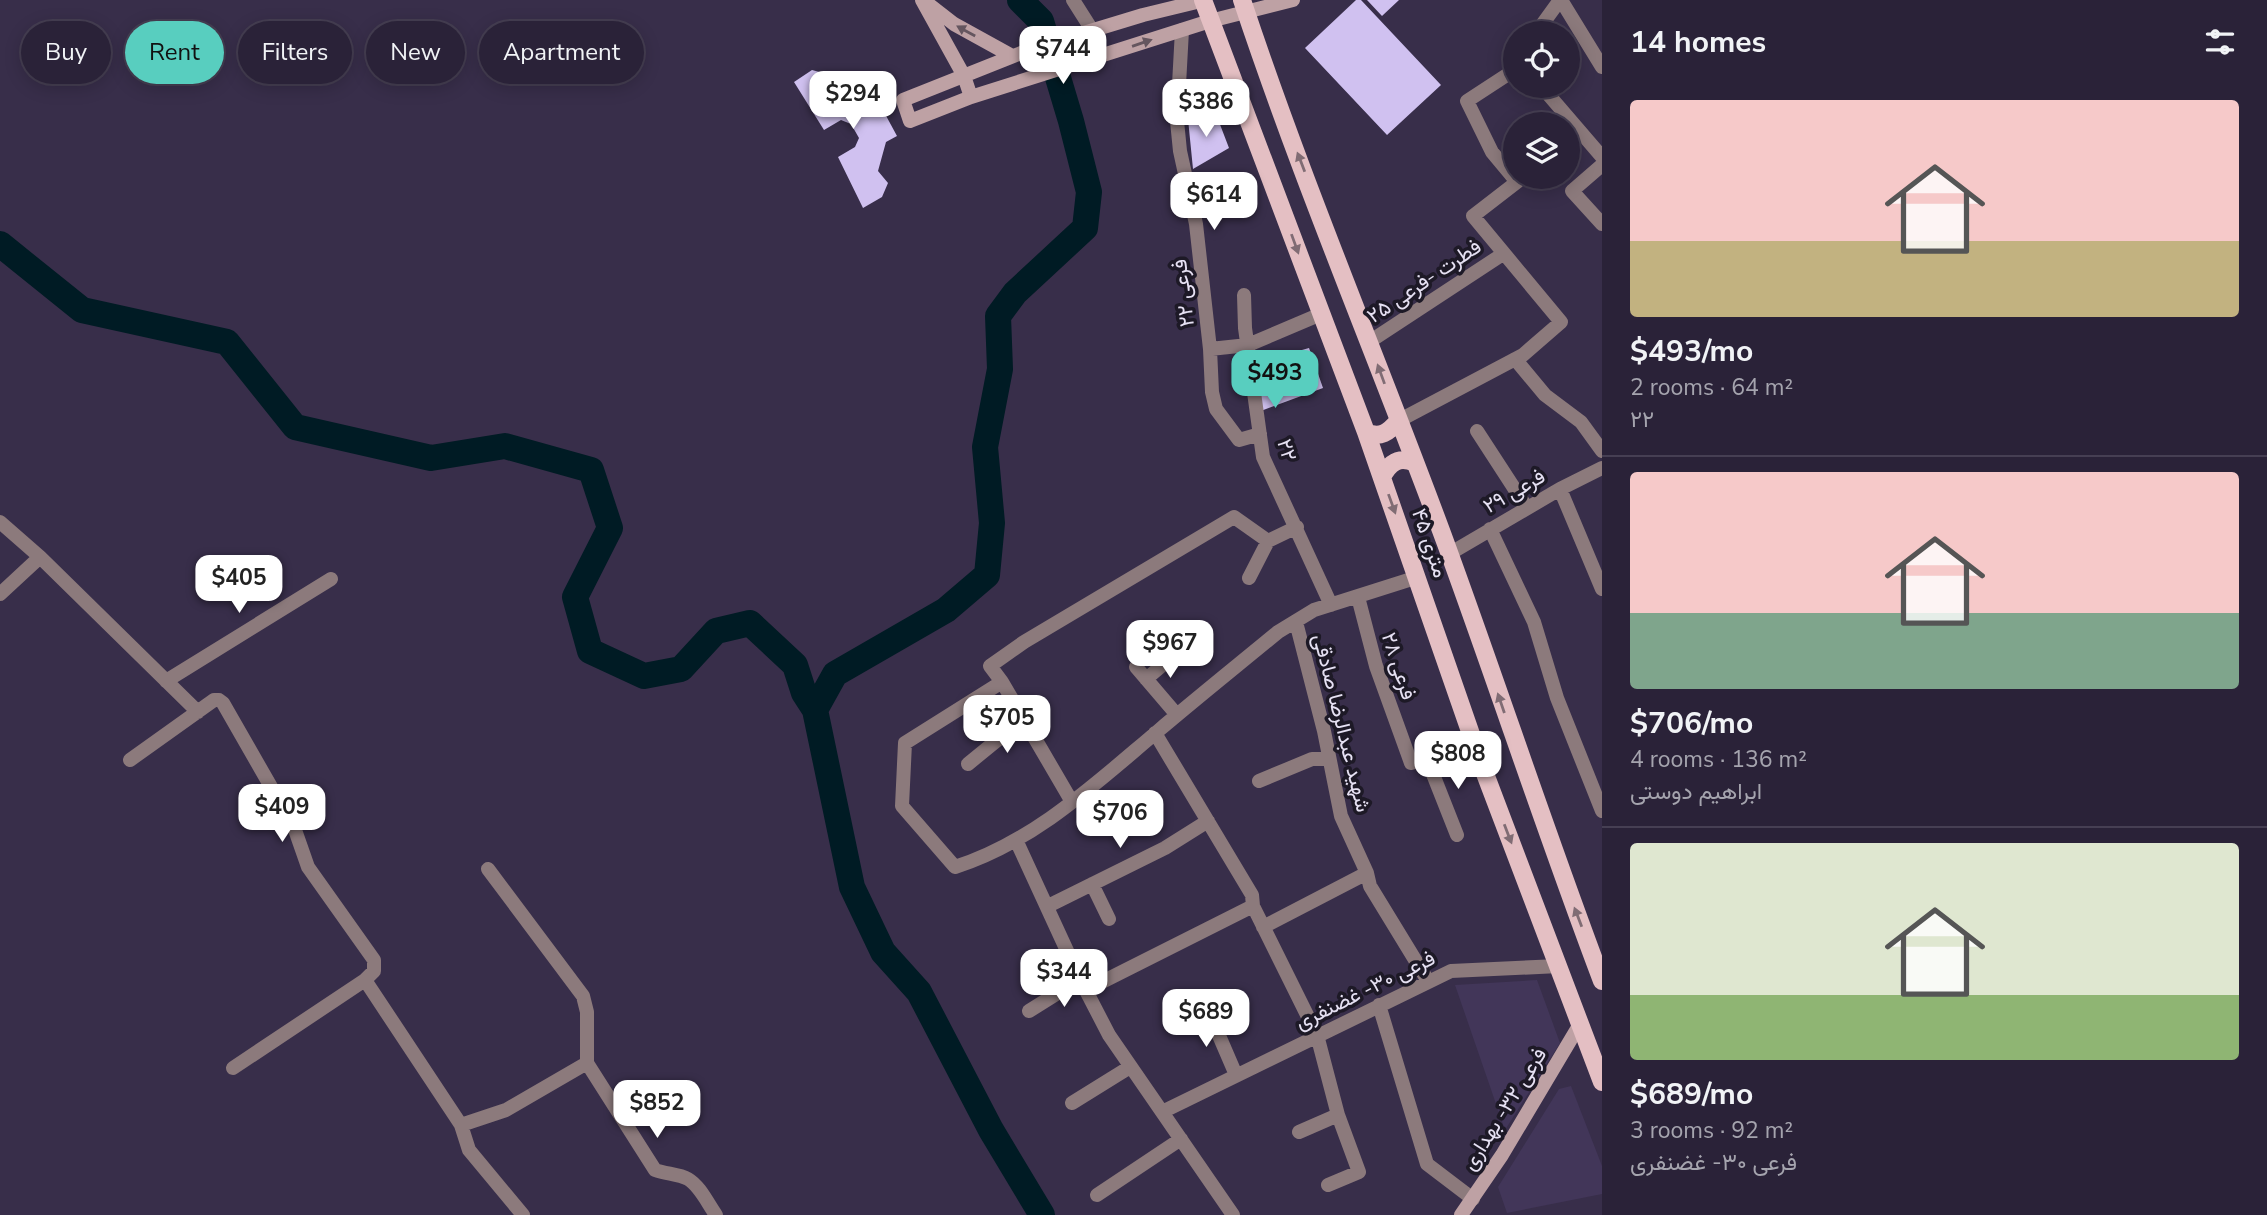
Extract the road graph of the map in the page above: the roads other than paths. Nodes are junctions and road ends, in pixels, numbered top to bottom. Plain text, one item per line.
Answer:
1 (923, 0) edge
2 (1073, 0) edge
3 (1204, 0) edge
4 (1293, 0) edge
5 (1561, 0) edge
6 (1176, 3) edge
7 (1244, 6) edge
8 (1210, 20) junction
9 (1545, 21) edge
10 (1092, 30) junction
11 (1182, 30) junction
12 (1012, 56) junction
13 (1602, 67) edge
14 (964, 75) junction
15 (1503, 77) edge
16 (971, 97) junction
17 (1551, 98) edge
18 (1602, 157) edge
19 (1602, 165) edge
20 (1602, 224) edge
21 (1503, 254) junction
22 (1244, 296) dead end
23 (1321, 314) junction
24 (1369, 342) junction
25 (1248, 345) junction
26 (1210, 349) junction
27 (1515, 359) junction
28 (1398, 421) junction
29 (1477, 431) dead end
30 (1366, 432) junction
31 (1261, 434) junction
32 (1602, 451) edge
33 (1415, 463) junction
34 (1601, 473) edge
35 (1382, 477) junction
36 (1560, 489) junction
37 (1527, 508) junction
38 (0, 522) edge
39 (1297, 527) junction
40 (1490, 529) junction
41 (1268, 541) junction
42 (1449, 554) junction
43 (40, 557) junction
44 (1418, 577) junction
45 (1249, 578) dead end
46 (331, 579) dead end
47 (1602, 590) edge
48 (0, 594) edge
49 (1358, 597) junction
50 (1332, 605) junction
51 (1296, 622) junction
52 (1191, 642) dead end
53 (1136, 667) dead end
54 (1146, 679) junction
55 (166, 681) junction
56 (1002, 682) junction
57 (198, 712) junction
58 (1177, 715) junction
59 (1023, 719) junction
60 (1155, 733) junction
61 (1475, 746) junction
62 (1329, 759) junction
63 (1427, 759) junction
64 (130, 760) dead end
65 (968, 764) dead end
66 (1259, 781) dead end
67 (1072, 802) junction
68 (1602, 811) edge
69 (1208, 821) junction
70 (1457, 835) dead end
71 (1016, 840) junction
72 (488, 870) dead end
73 (1367, 873) junction
74 (1092, 884) junction
75 (1048, 906) junction
76 (1253, 906) junction
77 (1109, 919) dead end
78 (1263, 927) junction
79 (1559, 967) junction
80 (1601, 977) edge
81 (365, 980) junction
82 (1428, 981) junction
83 (1083, 984) junction
84 (1378, 1005) junction
85 (1029, 1010) dead end
86 (1208, 1010) dead end
87 (1580, 1024) junction
88 (1318, 1035) junction
89 (587, 1063) junction
90 (233, 1068) dead end
91 (1130, 1068) junction
92 (1236, 1075) junction
93 (1602, 1082) edge
94 (1072, 1103) dead end
95 (1162, 1112) junction
96 (1338, 1115) junction
97 (461, 1125) junction
98 (1298, 1132) dead end
99 (1181, 1139) junction
100 (1328, 1185) dead end
101 (1097, 1195) dead end
102 (1472, 1199) junction
103 (523, 1215) edge
104 (716, 1215) edge
105 (1233, 1215) edge
106 (1461, 1215) edge

12 -> 1 street
1 - 14 street
2 - 10 street
3 - 6 street
3 - 8 main road, ۴۵ متری
4 - 7 street
5 - 9 street
5 - 13 street
6 - 10 street
7 - 8 street
24 -> 7 main road, ۴۵ متری
8 - 11 street
8 -> 23 main road, ۴۵ متری
10 - 12 street
16 -> 11 street
11 - 26 street, فرعی ۲۲
12 - 14 street
14 - 16 street
14 - 16 street
15 - 21 street
17 - 18 street
19 - 20 street
21 - 24 street, فطرت -فرعی ۲۵
21 - 27 street
22 - 25 street, ۲۲
23 - 25 street
23 - 30 main road, ۴۵ متری
28 -> 24 main road, ۴۵ متری
25 - 26 street
25 - 31 street, ۲۲
26 - 31 street, فرعی ۲۲
27 - 28 street
27 - 32 street
28 - 30 main road
28 - 33 main road, ۴۵ متری
29 - 37 street
30 - 35 main road, ۴۵ متری
31 - 39 street, ۲۲
33 - 35 main road
33 - 42 main road, ۴۵ متری
34 - 36 street, فرعی ۲۹
35 -> 44 main road, ۴۵ متری
36 - 37 street, فرعی ۲۹
36 - 47 street
37 - 40 street, فرعی ۲۹
38 - 43 street
39 - 41 street
39 - 50 street, ۲۲
40 - 42 street, فرعی ۲۹
40 - 68 street
41 - 45 street
41 - 56 street
80 -> 42 main road, ۴۵ متری
43 - 48 street
43 - 55 street
44 - 49 street
44 - 61 main road, ۴۵ متری
46 - 55 street
49 - 50 street
49 - 63 street, فرعی ۲۸
50 - 51 street
51 - 58 street
51 - 62 street, شهید عبدالرضا صادقی
52 - 54 street
53 - 54 street
54 - 58 street
55 - 57 street
56 - 59 street
56 - 71 street
57 - 64 street
57 - 81 street
58 - 60 street
59 - 65 street
59 - 67 street
60 - 67 street
60 - 69 street
61 - 63 street
61 -> 79 main road, ۴۵ متری
62 - 66 street
62 - 73 street, شهید عبدالرضا صادقی
63 - 70 street
67 - 71 street
69 - 74 street
69 - 76 street
71 - 75 street
72 - 89 street
73 - 78 street
73 - 82 street, شهید عبدالرضا صادقی
74 - 75 street
74 - 77 street
75 - 83 street
76 - 78 street
76 - 83 street
78 - 88 street
79 - 82 street, فرعی ۳۰- غضنفری
79 - 87 main road, ۴۵ متری
81 - 90 street
81 - 97 street
82 - 84 street, فرعی ۳۰- غضنفری
83 - 85 street
83 - 91 street
84 - 88 street, فرعی ۳۰- غضنفری
84 - 102 street
86 - 92 street
87 - 93 main road, ۴۵ متری
87 - 102 street, فرعی ۳۲- بهداری
88 - 92 street, فرعی ۳۰- غضنفری
88 - 96 street
89 - 97 street
89 - 104 street
91 - 94 street
91 - 95 street
92 - 95 street, فرعی ۳۰- غضنفری
95 - 99 street
96 - 98 street
96 - 100 street
97 - 103 street
99 - 101 street
99 - 105 street
102 - 106 street, فرعی ۳۲- بهداری

